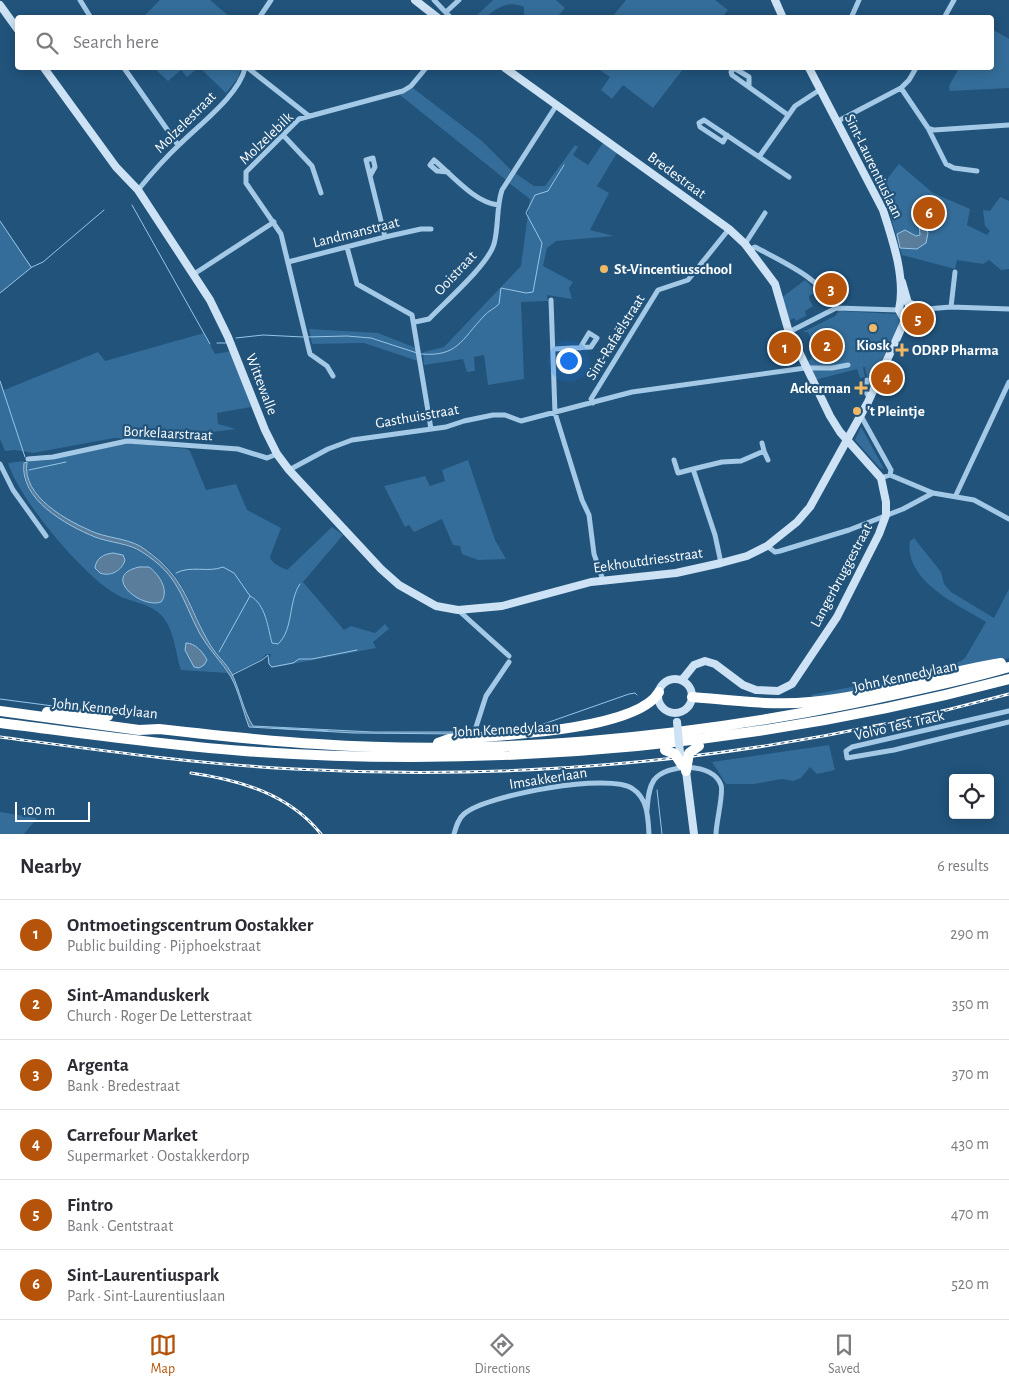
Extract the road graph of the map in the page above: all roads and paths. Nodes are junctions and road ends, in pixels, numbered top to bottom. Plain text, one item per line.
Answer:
1 (80, 0) edge
2 (271, 0) edge
3 (414, 0) edge
4 (434, 0) edge
5 (459, 0) edge
6 (774, 0) edge
7 (859, 0) edge
8 (954, 0) edge
9 (0, 5) edge
10 (446, 12) junction
11 (88, 15) edge
12 (262, 15) edge
13 (434, 15) edge
14 (448, 15) edge
15 (782, 15) edge
16 (852, 15) edge
17 (946, 15) edge
18 (15, 26) edge
19 (45, 70) edge
20 (125, 70) edge
21 (244, 70) edge
22 (250, 70) edge
23 (424, 70) edge
24 (508, 70) edge
25 (811, 70) edge
26 (915, 70) edge
27 (748, 87) dead end
28 (900, 88) junction
29 (821, 89) junction
30 (556, 106) junction
31 (788, 115) junction
32 (308, 116) junction
33 (838, 121) junction
34 (1009, 125) edge
35 (928, 128) junction
36 (283, 135) junction
37 (727, 135) junction
38 (178, 145) junction
39 (759, 157) junction
40 (977, 171) dead end
41 (448, 172) dead end
42 (370, 176) dead end
43 (789, 177) dead end
44 (138, 190) junction
45 (321, 192) dead end
46 (498, 205) junction
47 (765, 213) dead end
48 (274, 222) junction
49 (728, 229) junction
50 (431, 230) dead end
51 (385, 237) junction
52 (346, 247) junction
53 (747, 247) junction
54 (288, 262) junction
55 (955, 272) dead end
56 (194, 274) junction
57 (551, 300) dead end
58 (903, 306) junction
59 (951, 307) junction
60 (836, 308) junction
61 (1009, 309) edge
62 (914, 310) junction
63 (906, 318) junction
64 (415, 322) junction
65 (789, 332) junction
66 (580, 348) dead end
67 (554, 349) junction
68 (848, 365) dead end
69 (805, 368) junction
70 (333, 376) dead end
71 (867, 380) dead end
72 (1009, 382) edge
73 (870, 397) junction
74 (593, 403) junction
75 (555, 413) junction
76 (860, 416) junction
77 (431, 429) junction
78 (847, 440) junction
79 (762, 443) dead end
80 (764, 451) junction
81 (277, 454) junction
82 (28, 459) dead end
83 (674, 460) dead end
84 (768, 460) dead end
85 (0, 464) edge
86 (693, 469) junction
87 (289, 470) junction
88 (890, 475) junction
89 (881, 478) junction
90 (933, 493) junction
91 (956, 495) junction
92 (886, 515) junction
93 (1009, 519) edge
94 (46, 536) dead end
95 (767, 546) junction
96 (720, 563) junction
97 (603, 580) junction
98 (458, 610) junction
99 (509, 656) dead end
100 (509, 662) dead end
101 (1009, 662) edge
102 (1009, 667) edge
103 (1009, 679) edge
104 (682, 680) junction
105 (659, 692) junction
106 (692, 697) junction
107 (0, 707) edge
108 (0, 711) edge
109 (682, 711) junction
110 (1009, 711) edge
111 (42, 712) junction
112 (673, 712) junction
113 (877, 712) junction
114 (108, 716) dead end
115 (679, 722) junction
116 (1009, 722) edge
117 (0, 723) edge
118 (476, 726) junction
119 (484, 737) junction
120 (466, 738) junction
121 (438, 743) junction
122 (406, 757) junction
123 (684, 770) junction
124 (647, 813) junction
125 (454, 834) edge
126 (649, 834) edge
127 (690, 834) edge
128 (694, 834) edge
129 (716, 834) edge

1 - 11 street
2 - 12 street
3 - 13 street
4 - 10 street
5 - 10 street
6 - 15 street
7 - 16 street
8 - 17 street
9 - 18 street
10 - 14 street
19 - 44 street, Wittewalle
20 - 38 street
21 - 38 street, Molzelestraat
22 - 32 street
23 - 32 street, Molzelebilk
24 - 30 street, Bredestraat
25 - 29 street, Sint-Laurentiuslaan
26 - 28 street
27 - 31 street
28 - 33 street
28 - 35 street
29 - 31 street
29 - 33 street, Sint-Laurentiuslaan
30 - 46 street, Ooistraat
30 - 49 street, Bredestraat
31 - 39 street
32 - 36 street, Molzelebilk
33 - 58 street, Sint-Laurentiuslaan
34 - 35 street
35 - 40 street
36 - 45 street
36 - 48 street, Molzelebilk
37 - 37 street
37 - 39 street
38 - 44 street, Molzelestraat
39 - 43 street
41 - 46 street
42 - 51 street
44 - 56 street, Wittewalle
46 - 64 street, Ooistraat
47 - 53 street
48 - 54 street, Molzelebilk
48 - 56 street
49 - 53 street, Bredestraat
49 - 74 street, Sint-Rafaëlstraat
50 - 51 street, Landmanstraat
51 - 52 street, Landmanstraat
52 - 54 street, Landmanstraat
52 - 64 street
53 - 60 street, Bredestraat
53 - 65 street
54 - 70 street, Molzelebilk
55 - 59 street
56 - 81 street, Wittewalle
57 - 67 street
58 - 60 street
58 - 62 street
58 - 63 street
59 - 61 street
59 - 62 street
60 - 65 street
62 - 63 street
63 - 73 street, Eekhoutdriesstraat
64 - 77 street
65 - 69 street
66 - 67 street
67 - 75 street
68 - 69 street, Gasthuisstraat
69 - 74 street, Gasthuisstraat
69 - 78 street
71 - 73 street
72 - 91 street
73 - 76 street, Eekhoutdriesstraat
74 - 75 street, Gasthuisstraat
75 - 77 street, Gasthuisstraat
75 - 97 street
76 - 78 street, Eekhoutdriesstraat
76 - 88 street
77 - 87 street, Gasthuisstraat
78 - 89 street
78 - 95 street, Eekhoutdriesstraat
79 - 80 street
80 - 84 street
80 - 86 street
81 - 82 street, Borkelaarstraat
81 - 87 street, Wittewalle
83 - 86 street
85 - 94 street
86 - 96 street
87 - 98 street, Wittewalle
88 - 89 street
88 - 90 street
89 - 92 street
90 - 91 street
90 - 92 street, Langerbruggestraat
91 - 93 street
92 - 95 street
92 - 104 street, Langerbruggestraat
95 - 96 street, Eekhoutdriesstraat
96 - 97 street, Eekhoutdriesstraat
97 - 98 street, Eekhoutdriesstraat
98 - 99 street
100 - 118 street
101 - 106 highway
101 - 121 highway, John Kennedylaan
102 - 108 highway, John Kennedylaan
103 - 113 highway, John Kennedylaan
104 - 105 street, Langerbruggestraat
104 - 106 street
105 - 112 street
105 - 119 highway
106 - 109 street
107 - 111 highway, John Kennedylaan
109 - 112 street
109 - 115 street
110 - 116 street, Volvo Test Track
111 - 114 highway
111 - 121 highway, John Kennedylaan
112 - 115 street
113 - 122 highway, John Kennedylaan
113 - 123 highway, bridge
115 - 123 street, bridge
117 - 122 highway, John Kennedylaan
118 - 119 highway
118 - 120 highway
119 - 120 highway
120 - 121 highway
122 - 123 highway, bridge
123 - 127 street
123 - 128 street
124 - 125 street, Imsakkerlaan
124 - 126 street
124 - 129 street

